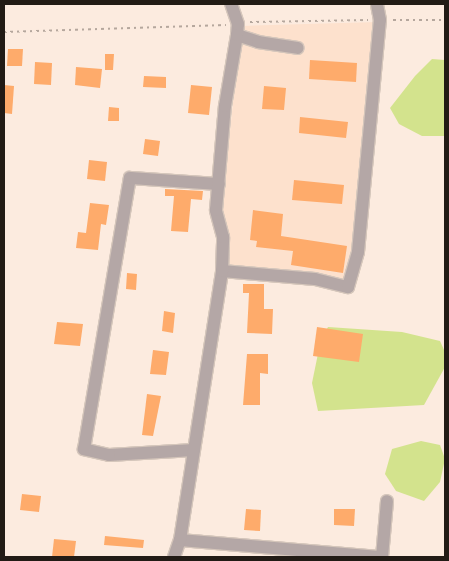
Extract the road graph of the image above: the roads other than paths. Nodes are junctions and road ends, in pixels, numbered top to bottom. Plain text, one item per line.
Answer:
1 (231, 4) edge
2 (377, 4) edge
3 (238, 30) junction
4 (298, 48) dead end
5 (219, 184) junction
6 (222, 271) junction
7 (194, 450) junction
8 (387, 502) dead end
9 (180, 540) junction
10 (174, 557) edge
11 (380, 557) edge

1 - 3 street
2 - 6 street
3 - 4 street
3 - 5 street
5 - 6 street
5 - 7 street
6 - 7 street
7 - 9 street
8 - 11 street
9 - 10 street
9 - 11 street

